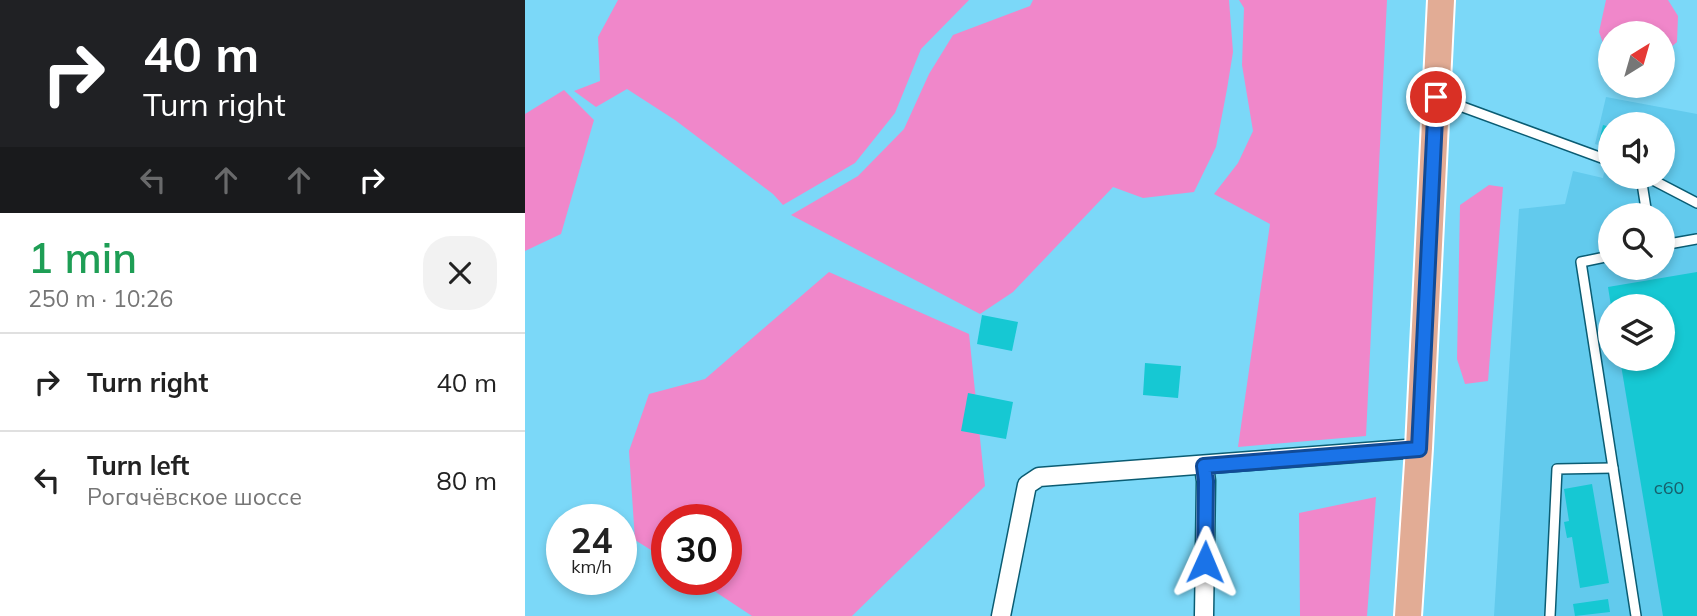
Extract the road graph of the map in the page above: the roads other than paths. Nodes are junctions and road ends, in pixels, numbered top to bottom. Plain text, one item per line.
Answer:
1 (1441, 0) edge
2 (1436, 97) junction
3 (1598, 157) edge
4 (1670, 189) edge
5 (1697, 203) edge
6 (1697, 239) edge
7 (1675, 243) edge
8 (1598, 258) edge
9 (1419, 449) junction
10 (1204, 466) junction
11 (1613, 468) junction
12 (1001, 616) edge
13 (1203, 616) edge
14 (1408, 616) edge
15 (1551, 616) edge
16 (1636, 616) edge

1 - 2 main road
2 - 3 lane
2 - 9 main road
4 - 5 lane
6 - 7 lane
8 - 11 lane
9 - 10 street
9 - 14 main road
10 - 12 street
10 - 13 street
11 - 15 lane
11 - 16 lane

